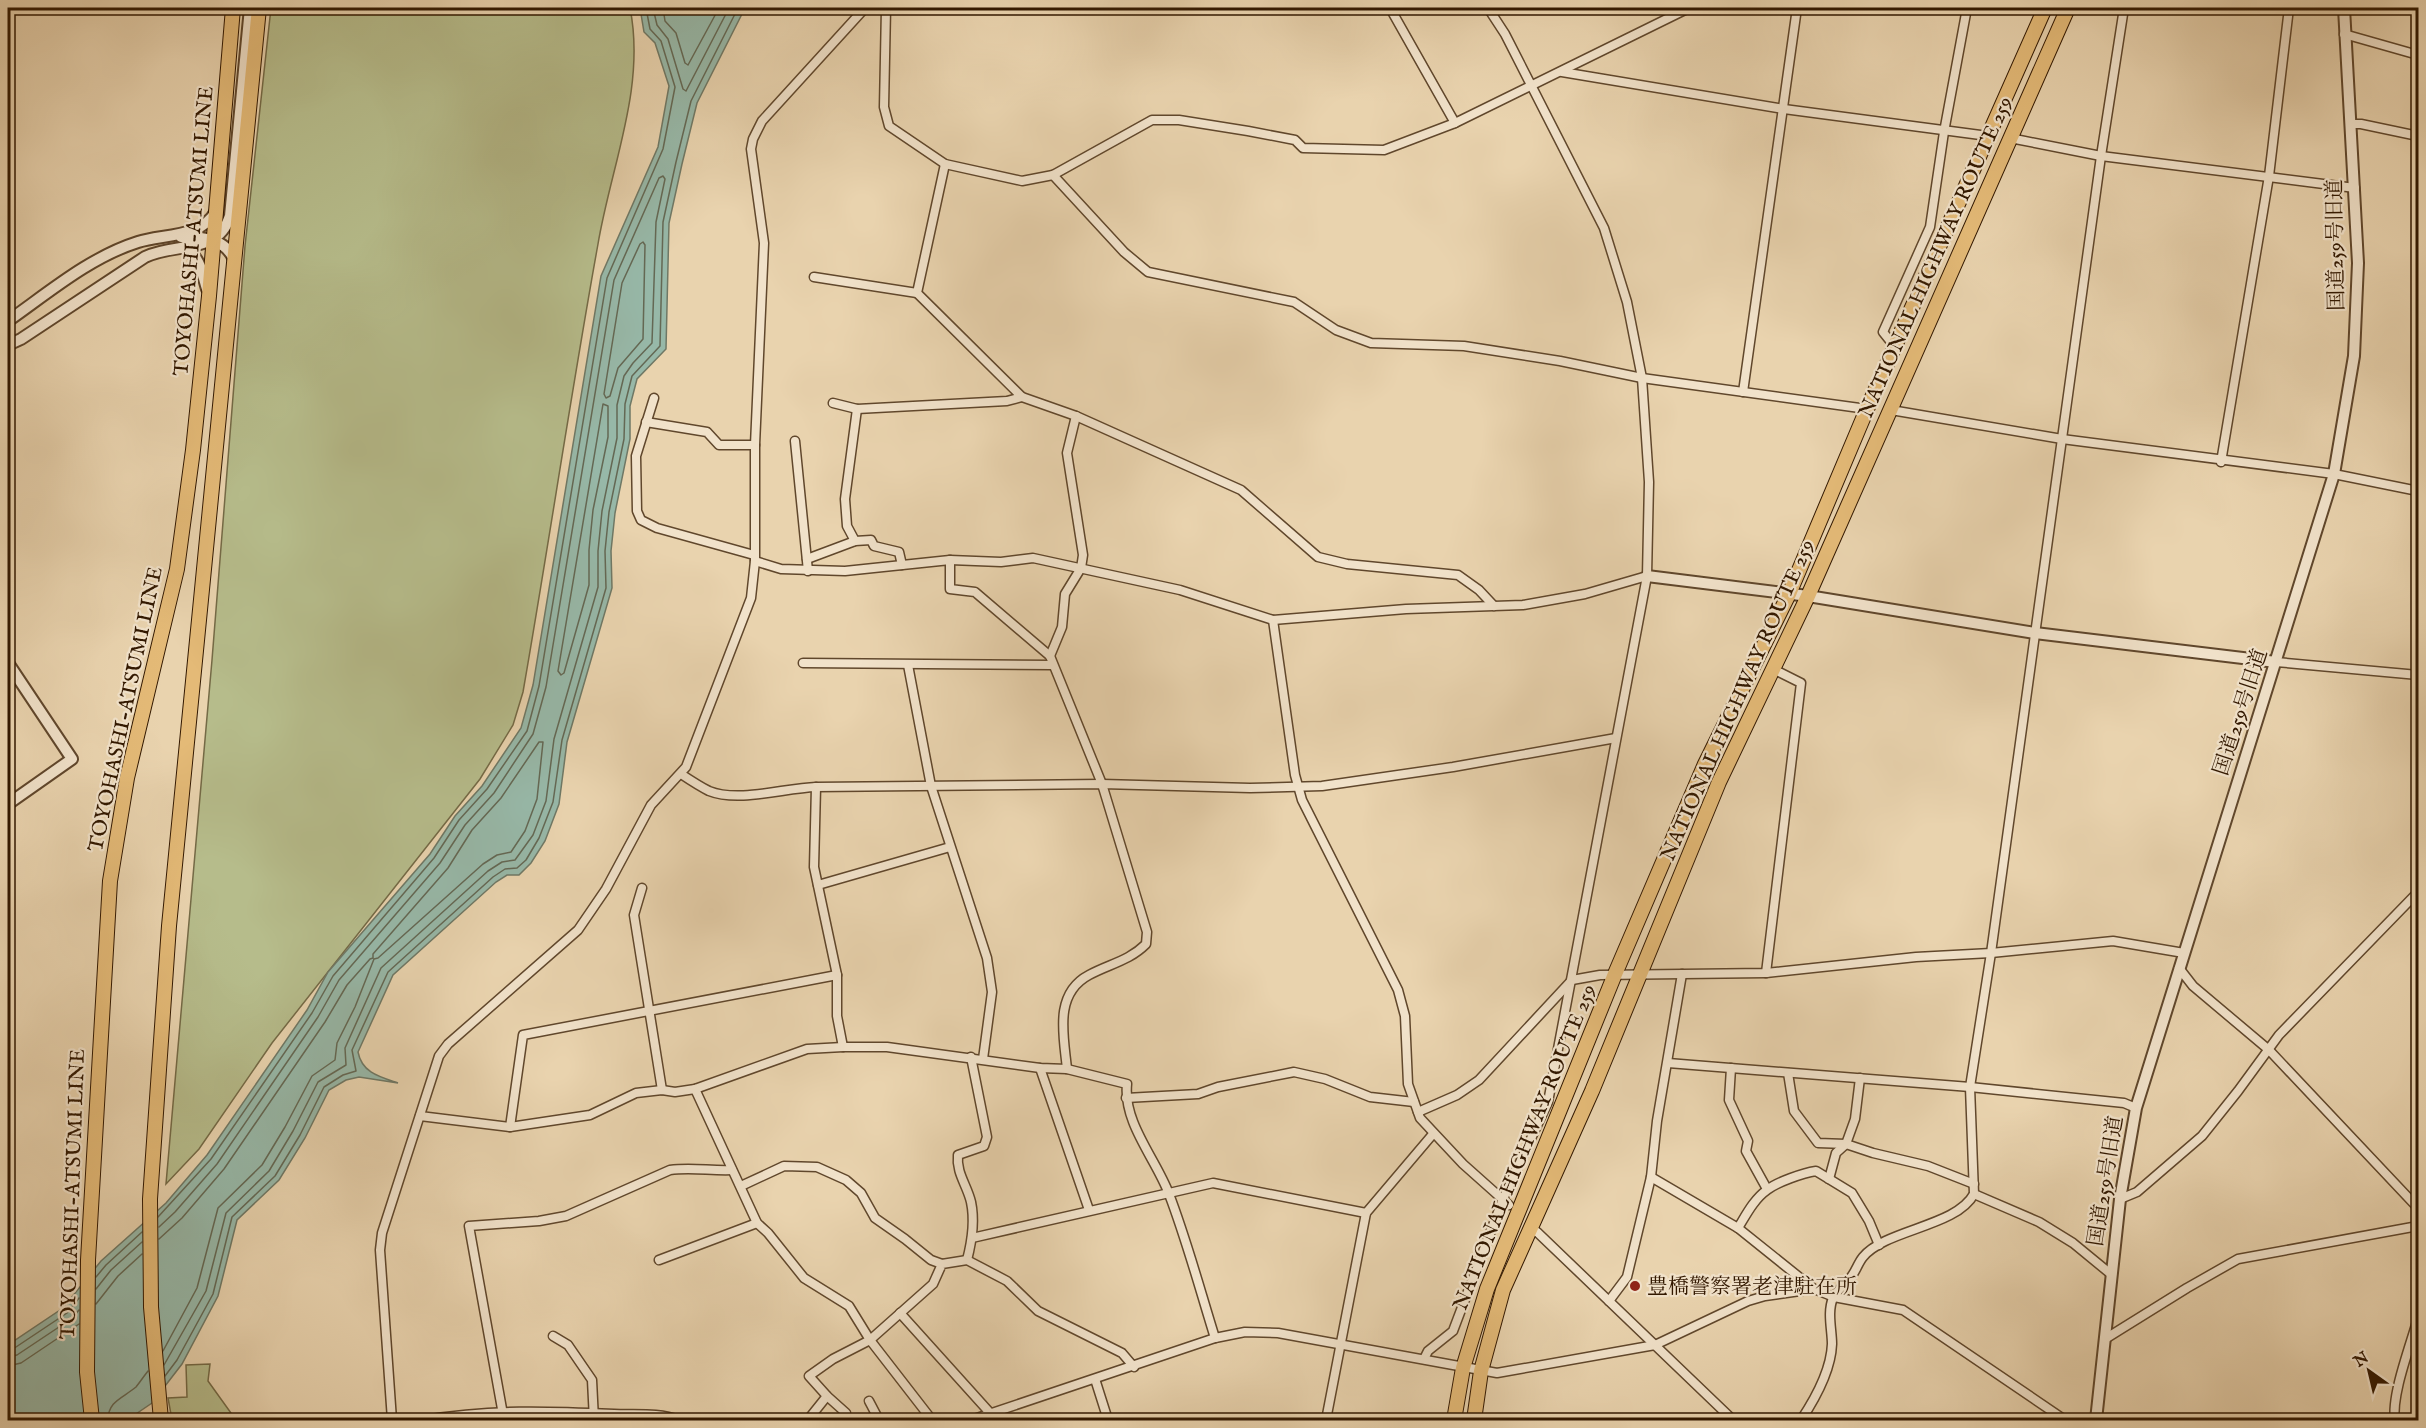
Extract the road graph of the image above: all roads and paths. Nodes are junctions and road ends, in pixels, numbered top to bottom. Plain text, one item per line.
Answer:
1 (233, 8) edge
2 (250, 8) edge
3 (259, 8) edge
4 (865, 8) edge
5 (886, 8) edge
6 (1390, 8) edge
7 (1488, 8) edge
8 (1689, 8) edge
9 (1797, 8) edge
10 (1967, 8) edge
11 (2046, 8) edge
12 (2068, 8) edge
13 (2124, 8) edge
14 (2289, 8) edge
15 (2344, 8) edge
16 (2344, 34) junction
17 (2418, 55) edge
18 (1561, 72) junction
19 (1532, 86) junction
20 (1784, 109) junction
21 (1455, 123) junction
22 (2349, 124) junction
23 (1944, 132) junction
24 (1989, 136) junction
25 (2418, 136) edge
26 (2010, 138) junction
27 (2101, 156) junction
28 (945, 164) junction
29 (1053, 175) junction
30 (2270, 176) junction
31 (2355, 188) junction
32 (217, 208) junction
33 (163, 237) junction
34 (214, 240) junction
35 (184, 247) junction
36 (235, 262) junction
37 (814, 277) dead end
38 (917, 292) junction
39 (209, 296) junction
40 (8, 321) edge
41 (8, 347) edge
42 (1895, 347) junction
43 (1642, 378) junction
44 (1743, 392) junction
45 (1022, 397) junction
46 (654, 398) dead end
47 (833, 403) dead end
48 (857, 409) junction
49 (1867, 409) junction
50 (1891, 410) junction
51 (1076, 416) junction
52 (646, 422) junction
53 (2062, 439) junction
54 (795, 441) dead end
55 (755, 445) junction
56 (2222, 462) junction
57 (2334, 474) junction
58 (2418, 491) edge
59 (855, 541) junction
60 (754, 558) junction
61 (807, 559) junction
62 (950, 560) junction
63 (902, 565) junction
64 (1081, 568) junction
65 (808, 571) junction
66 (1647, 576) junction
67 (1789, 594) junction
68 (1808, 596) junction
69 (1494, 606) junction
70 (1273, 620) junction
71 (2035, 633) junction
72 (1051, 661) junction
73 (2276, 662) junction
74 (8, 663) edge
75 (803, 663) dead end
76 (908, 665) junction
77 (1773, 669) junction
78 (2418, 675) edge
79 (1616, 738) junction
80 (681, 774) junction
81 (1102, 784) junction
82 (931, 786) junction
83 (1298, 787) junction
84 (816, 788) junction
85 (8, 804) edge
86 (950, 847) junction
87 (818, 885) junction
88 (642, 888) dead end
89 (2418, 892) edge
90 (1991, 953) junction
91 (2184, 953) junction
92 (2179, 968) junction
93 (1640, 973) junction
94 (1766, 973) junction
95 (1615, 974) junction
96 (1682, 974) junction
97 (837, 975) junction
98 (1572, 980) junction
99 (650, 1011) junction
100 (843, 1047) junction
101 (2268, 1050) junction
102 (970, 1057) junction
103 (983, 1059) junction
104 (1668, 1063) junction
105 (1040, 1068) junction
106 (1731, 1068) junction
107 (1067, 1069) junction
108 (1788, 1073) junction
109 (1860, 1078) junction
110 (1970, 1087) junction
111 (695, 1089) junction
112 (662, 1090) junction
113 (1126, 1098) junction
114 (1414, 1102) junction
115 (2136, 1108) junction
116 (1418, 1112) junction
117 (420, 1116) junction
118 (510, 1127) junction
119 (1433, 1134) junction
120 (1846, 1144) junction
121 (732, 1170) junction
122 (1651, 1177) junction
123 (1830, 1179) junction
124 (741, 1186) junction
125 (1767, 1189) junction
126 (1974, 1189) junction
127 (1169, 1193) junction
128 (2120, 1199) junction
129 (1506, 1202) junction
130 (2418, 1208) edge
131 (1089, 1210) junction
132 (1366, 1213) junction
133 (757, 1223) junction
134 (2418, 1226) edge
135 (1738, 1228) junction
136 (1537, 1232) dead end
137 (972, 1238) junction
138 (1879, 1245) junction
139 (659, 1260) dead end
140 (967, 1260) junction
141 (942, 1264) junction
142 (2112, 1275) junction
143 (1814, 1289) junction
144 (1834, 1297) junction
145 (1609, 1301) junction
146 (900, 1313) junction
147 (2418, 1318) edge
148 (553, 1336) dead end
149 (1215, 1338) junction
150 (2104, 1339) junction
151 (870, 1340) junction
152 (1340, 1345) junction
153 (1655, 1345) junction
154 (1424, 1359) junction
155 (1134, 1367) junction
156 (1463, 1368) junction
157 (1481, 1371) junction
158 (1095, 1379) junction
159 (827, 1396) junction
160 (870, 1401) dead end
161 (502, 1411) junction
162 (846, 1413) dead end
163 (991, 1414) junction
164 (160, 1415) edge
165 (594, 1417) edge
166 (1805, 1419) edge
167 (92, 1420) edge
168 (392, 1420) edge
169 (425, 1420) edge
170 (504, 1420) edge
171 (678, 1420) edge
172 (811, 1420) edge
173 (879, 1420) edge
174 (932, 1420) edge
175 (971, 1420) edge
176 (1108, 1420) edge
177 (1326, 1420) edge
178 (1454, 1420) edge
179 (1474, 1420) edge
180 (1733, 1420) edge
181 (2065, 1420) edge
182 (2096, 1420) edge
183 (2395, 1420) edge

1 - 32 main road, TOYOHASHI-ATSUMI LINE
2 - 34 street
3 - 36 main road, TOYOHASHI-ATSUMI LINE
4 - 55 street
5 - 28 street
6 - 21 street
7 - 19 street
8 - 18 street
9 - 20 street
10 - 23 street
11 - 24 main road, NATIONAL HIGHWAY ROUTE 259
12 - 26 main road, NATIONAL HIGHWAY ROUTE 259
13 - 27 street
14 - 30 street
15 - 16 street, 国道259号旧道
16 - 17 street
16 - 22 street, 国道259号旧道
18 - 19 street
18 - 20 street
19 - 21 street
19 - 43 street
20 - 23 street
20 - 44 street
21 - 29 street
22 - 25 street
22 - 31 street, 国道259号旧道
23 - 24 street
23 - 42 street
24 - 42 main road, NATIONAL HIGHWAY ROUTE 259
26 - 27 street
26 - 50 main road, NATIONAL HIGHWAY ROUTE 259
27 - 30 street
27 - 53 street
28 - 29 street
28 - 38 street
29 - 43 street
30 - 31 street
30 - 56 street
31 - 57 street, 国道259号旧道
32 - 33 street
32 - 34 main road, TOYOHASHI-ATSUMI LINE
33 - 34 street
33 - 40 street
34 - 35 street
34 - 36 street
34 - 39 main road, TOYOHASHI-ATSUMI LINE
35 - 39 street
35 - 41 street
36 - 164 main road, TOYOHASHI-ATSUMI LINE
37 - 38 street
38 - 45 street
39 - 167 main road, TOYOHASHI-ATSUMI LINE
42 - 49 main road, NATIONAL HIGHWAY ROUTE 259
43 - 44 street
43 - 66 street
44 - 49 street
45 - 48 street
45 - 51 street
46 - 52 street
47 - 48 street
48 - 59 street
49 - 67 main road, NATIONAL HIGHWAY ROUTE 259
50 - 53 street
50 - 68 main road, NATIONAL HIGHWAY ROUTE 259
51 - 64 street
51 - 69 street
52 - 55 street
52 - 60 street
53 - 56 street
53 - 71 street
54 - 61 street
55 - 60 street
56 - 57 street
57 - 58 street
57 - 73 street, 国道259号旧道
59 - 61 street
59 - 63 street
60 - 65 street
60 - 80 street
61 - 65 street
62 - 63 street
62 - 64 street
62 - 72 street
63 - 65 street
64 - 70 street
64 - 72 street
66 - 67 street
66 - 69 street
66 - 79 street
67 - 68 street
67 - 95 main road, NATIONAL HIGHWAY ROUTE 259
68 - 71 street
68 - 77 main road, NATIONAL HIGHWAY ROUTE 259
69 - 70 street
70 - 83 street
71 - 73 street
71 - 90 street
72 - 76 street
72 - 81 street
73 - 78 street
73 - 91 street, 国道259号旧道
74 - 85 street
75 - 76 street
76 - 82 street
77 - 93 main road, NATIONAL HIGHWAY ROUTE 259
77 - 94 street
79 - 83 street
79 - 98 street
80 - 84 street
80 - 117 street
81 - 82 street
81 - 83 street
81 - 107 street
82 - 84 street
82 - 86 street
83 - 114 street
84 - 87 street
86 - 87 street
86 - 103 street
87 - 97 street
88 - 99 street
89 - 101 street
90 - 91 street
90 - 94 street
90 - 110 street
91 - 92 street, 国道259号旧道
92 - 101 street
92 - 115 street, 国道259号旧道
93 - 95 street
93 - 96 street
93 - 157 main road, NATIONAL HIGHWAY ROUTE 259
94 - 96 street
95 - 98 street
95 - 156 main road, NATIONAL HIGHWAY ROUTE 259
96 - 104 street
97 - 99 street
97 - 100 street
98 - 116 street
98 - 129 street
99 - 112 street
99 - 118 street
100 - 102 street
100 - 111 street
101 - 128 street
101 - 130 street
102 - 103 street
102 - 137 street
103 - 105 street
104 - 106 street
104 - 122 street
105 - 107 street
105 - 131 street
106 - 108 street
106 - 125 street
107 - 113 street
108 - 109 street
108 - 120 street
109 - 110 street
109 - 120 street
110 - 115 street
110 - 126 street
111 - 112 street
111 - 121 street
112 - 118 street
113 - 114 street
113 - 127 street
114 - 116 street
115 - 128 street, 国道259号旧道
116 - 119 street
117 - 118 street
117 - 168 street
119 - 129 street
119 - 132 street
120 - 123 street
120 - 126 street
121 - 124 street
121 - 161 street
122 - 135 street
122 - 145 street
123 - 125 street
123 - 138 street
124 - 133 street
124 - 141 street
125 - 135 street
126 - 138 street
126 - 142 street
127 - 131 street
127 - 132 street
127 - 149 street
128 - 142 street, 国道259号旧道
129 - 154 street
131 - 137 street
132 - 152 street
133 - 139 street
133 - 151 street
134 - 150 street
135 - 143 street
136 - 145 street
137 - 140 street
138 - 144 street
140 - 141 street
140 - 155 street
141 - 146 street
142 - 150 street, 国道259号旧道
143 - 144 street
143 - 153 street
144 - 166 street
144 - 181 street
145 - 153 street
146 - 151 street
146 - 163 street
147 - 183 street
148 - 165 street
149 - 152 street
149 - 155 street
150 - 182 street, 国道259号旧道
151 - 159 street
151 - 174 street
152 - 154 street
152 - 177 street
153 - 157 street
153 - 180 street
154 - 156 street
155 - 158 street
156 - 157 street
156 - 178 main road, NATIONAL HIGHWAY ROUTE 259
157 - 179 main road, NATIONAL HIGHWAY ROUTE 259
158 - 163 street
158 - 176 street
159 - 162 street
159 - 172 street
160 - 173 street
161 - 165 street
161 - 169 street
161 - 170 street
163 - 175 street
165 - 171 street

